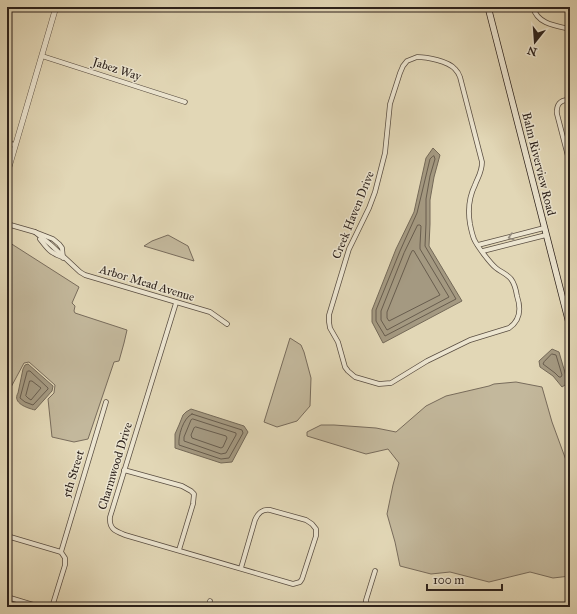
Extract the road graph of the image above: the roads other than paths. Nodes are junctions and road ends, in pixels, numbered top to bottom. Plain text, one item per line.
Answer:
1 (56, 7) edge
2 (488, 7) edge
3 (533, 7) edge
4 (570, 29) edge
5 (42, 56) junction
6 (570, 100) edge
7 (185, 102) dead end
8 (7, 143) edge
9 (15, 145) junction
10 (570, 164) edge
11 (7, 174) edge
12 (7, 224) edge
13 (544, 228) junction
14 (35, 232) junction
15 (546, 235) junction
16 (478, 245) junction
17 (483, 251) junction
18 (63, 258) junction
19 (176, 303) junction
20 (227, 324) dead end
21 (570, 327) edge
22 (106, 402) dead end
23 (124, 470) junction
24 (7, 536) edge
25 (179, 550) junction
26 (61, 552) junction
27 (241, 568) junction
28 (375, 572) dead end
29 (7, 597) edge
30 (210, 601) dead end
31 (40, 607) edge
32 (52, 607) edge
33 (208, 607) edge
34 (367, 607) edge

1 - 5 street
2 - 13 main road, Balm Riverview Road
3 - 4 street
5 - 7 street, Jabez Way
5 - 9 street
6 - 10 street
8 - 9 street
9 - 11 street
12 - 14 street, Arbor Mead Avenue
13 - 15 main road, Balm Riverview Road
13 -> 16 street
14 - 18 street, Arbor Mead Avenue
14 - 18 street, Arbor Mead Avenue
15 - 17 street
15 - 21 main road, Balm Riverview Road
16 - 17 street, Creek Haven Drive
16 - 17 street, Creek Haven Drive
18 - 19 street, Arbor Mead Avenue
19 - 20 street, Arbor Mead Avenue
19 - 23 street, Charmwood Drive
22 - 26 street, 5th Street
23 - 25 street, Charmwood Drive
23 - 25 street
24 - 26 street
25 - 27 street, Charmwood Drive
26 - 32 street
27 - 27 street, Charmwood Drive
28 - 34 street
29 - 31 street
30 - 33 street

